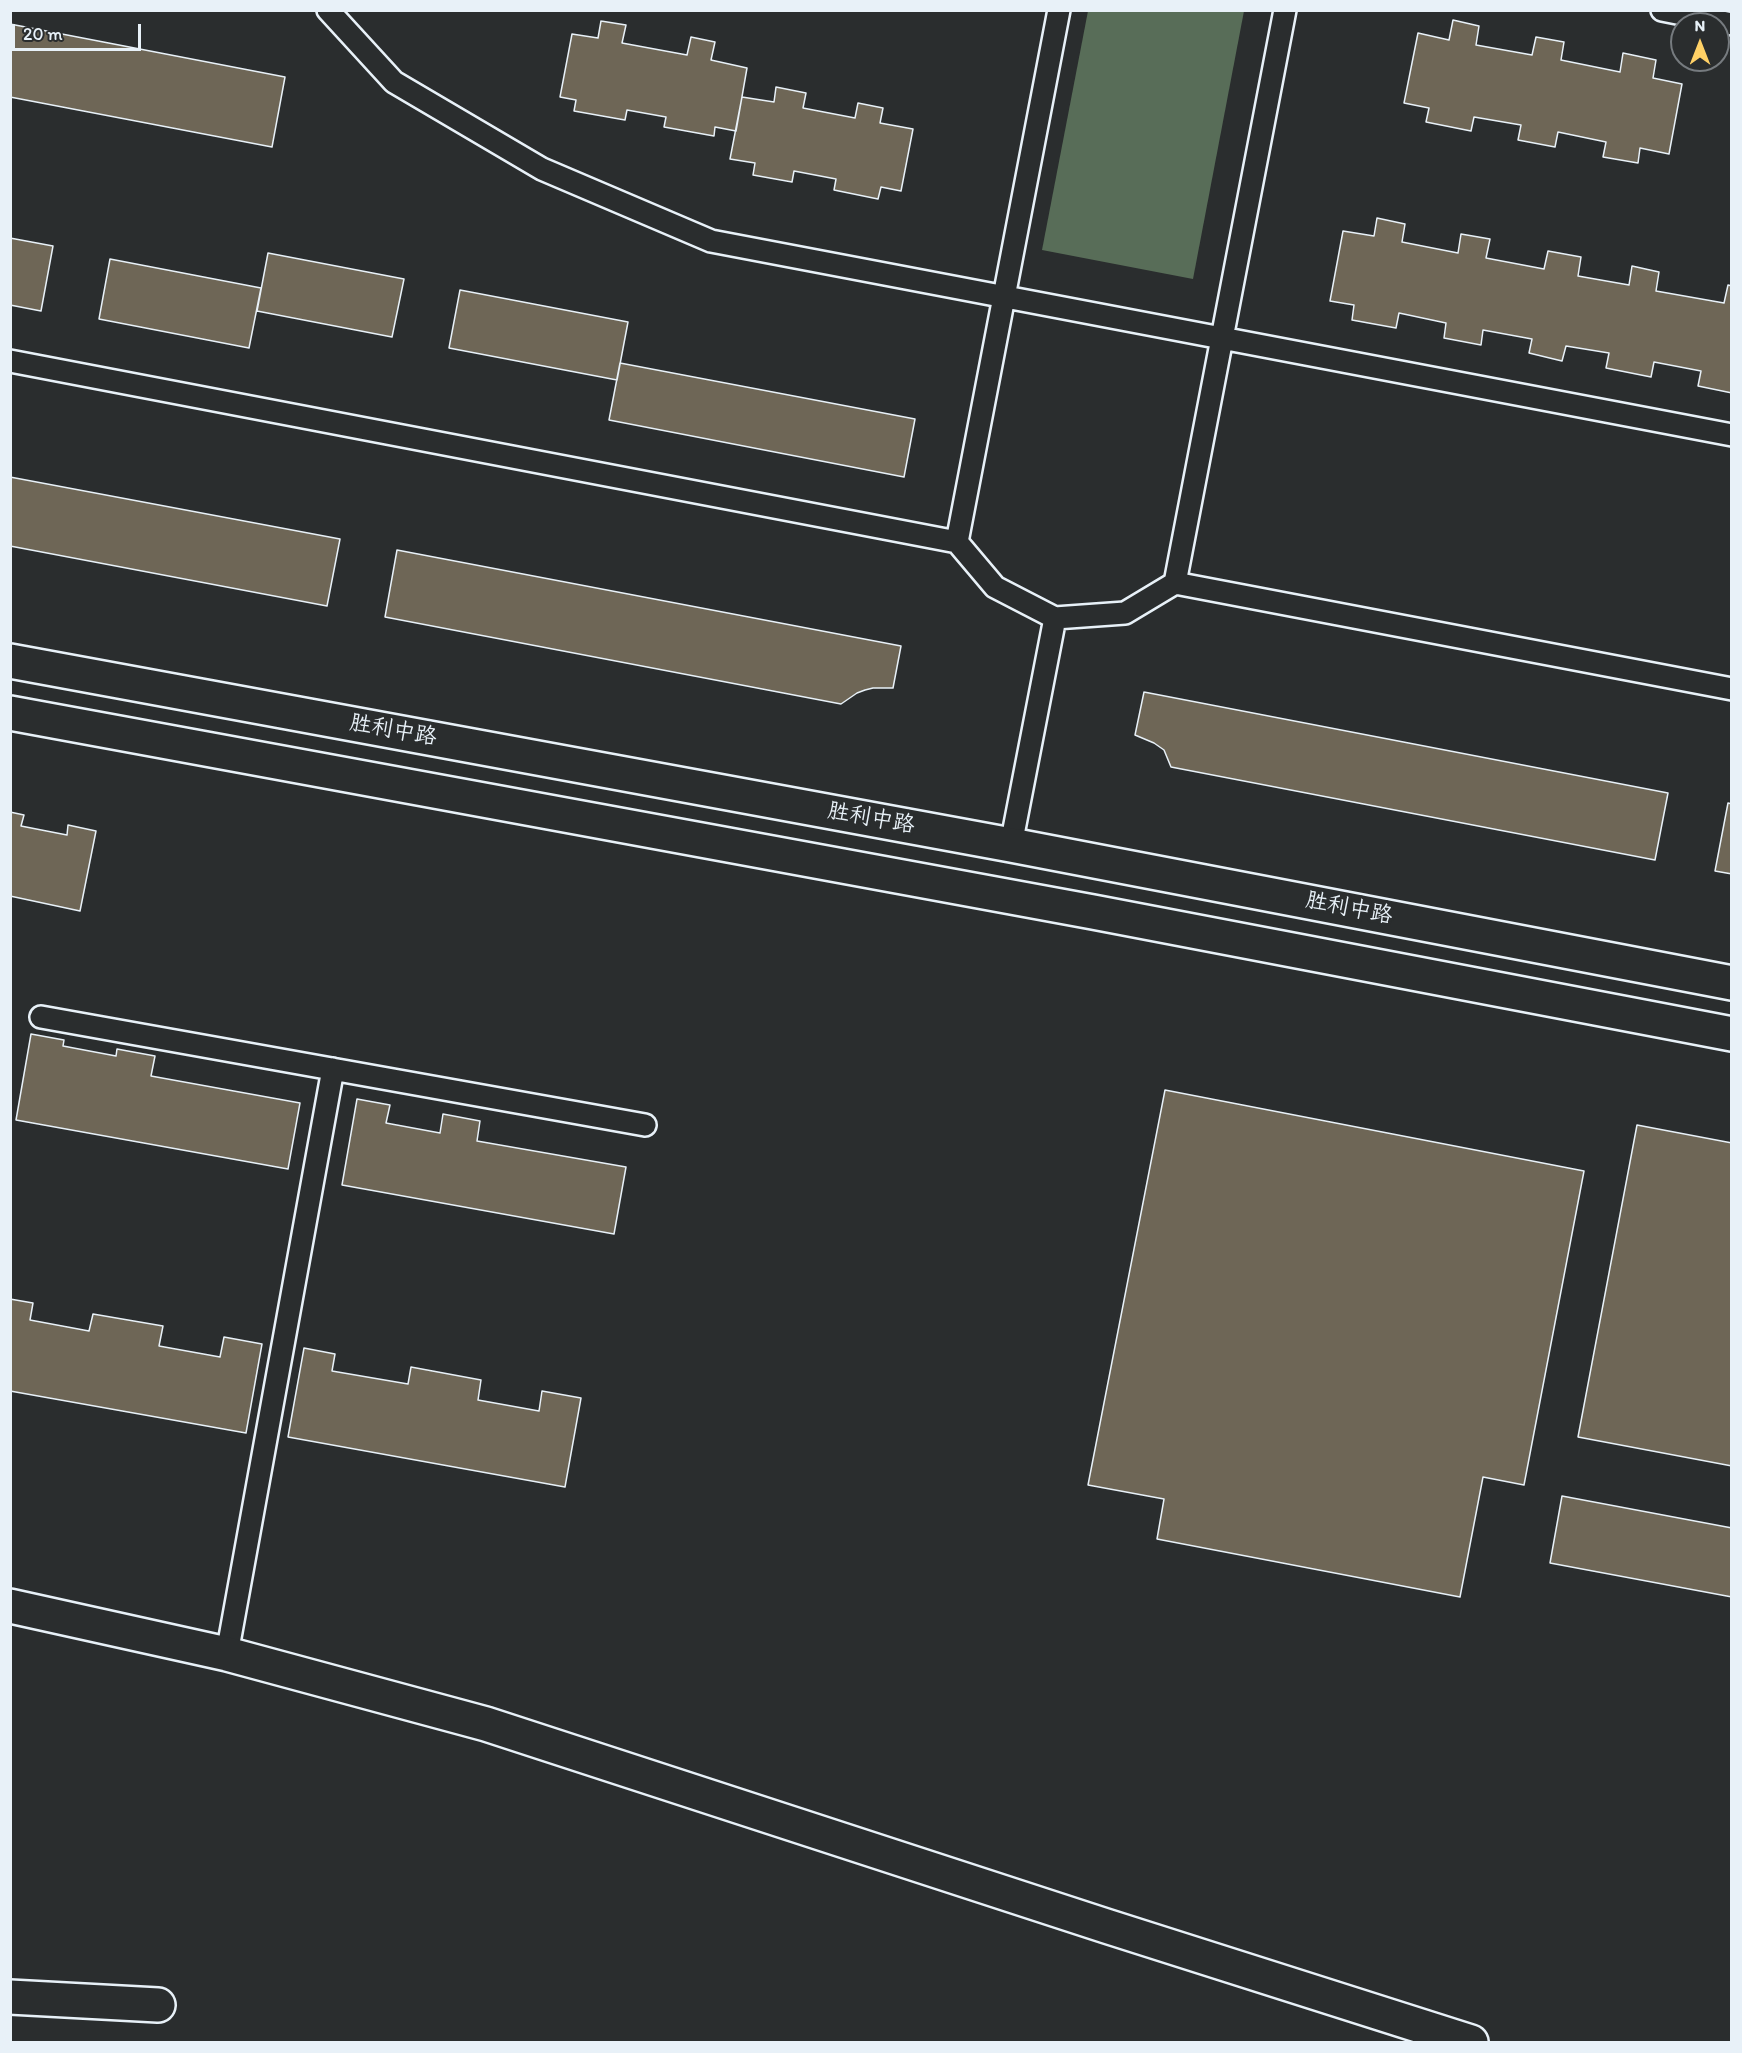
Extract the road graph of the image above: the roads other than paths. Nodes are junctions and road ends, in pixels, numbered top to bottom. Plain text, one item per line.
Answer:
1 (328, 10) edge
2 (1059, 10) edge
3 (1285, 10) edge
4 (1662, 10) edge
5 (1731, 24) edge
6 (1004, 296) junction
7 (1222, 338) junction
8 (10, 361) edge
9 (1731, 435) edge
10 (957, 542) junction
11 (1175, 583) junction
12 (1055, 618) junction
13 (10, 661) edge
14 (1731, 689) edge
15 (10, 713) edge
16 (1011, 845) junction
17 (1731, 982) edge
18 (41, 1017) dead end
19 (1731, 1034) edge
20 (333, 1069) junction
21 (645, 1125) dead end
22 (10, 1606) edge
23 (227, 1654) junction
24 (10, 1997) edge
25 (158, 2005) dead end
26 (1429, 2036) edge
27 (1471, 2043) edge

1 - 6 lane
2 - 6 lane
3 - 7 lane
4 - 5 lane
6 - 7 lane
6 - 10 lane
7 - 9 lane
7 - 11 lane
8 - 10 lane
10 - 12 lane
11 - 12 lane
11 - 14 lane
12 - 16 lane
13 - 16 street, 胜利中路
15 - 19 street
16 - 17 street, 胜利中路
18 - 20 lane
20 - 21 lane
20 - 23 lane
22 - 23 street
23 - 26 street
24 - 25 street
26 - 27 street

